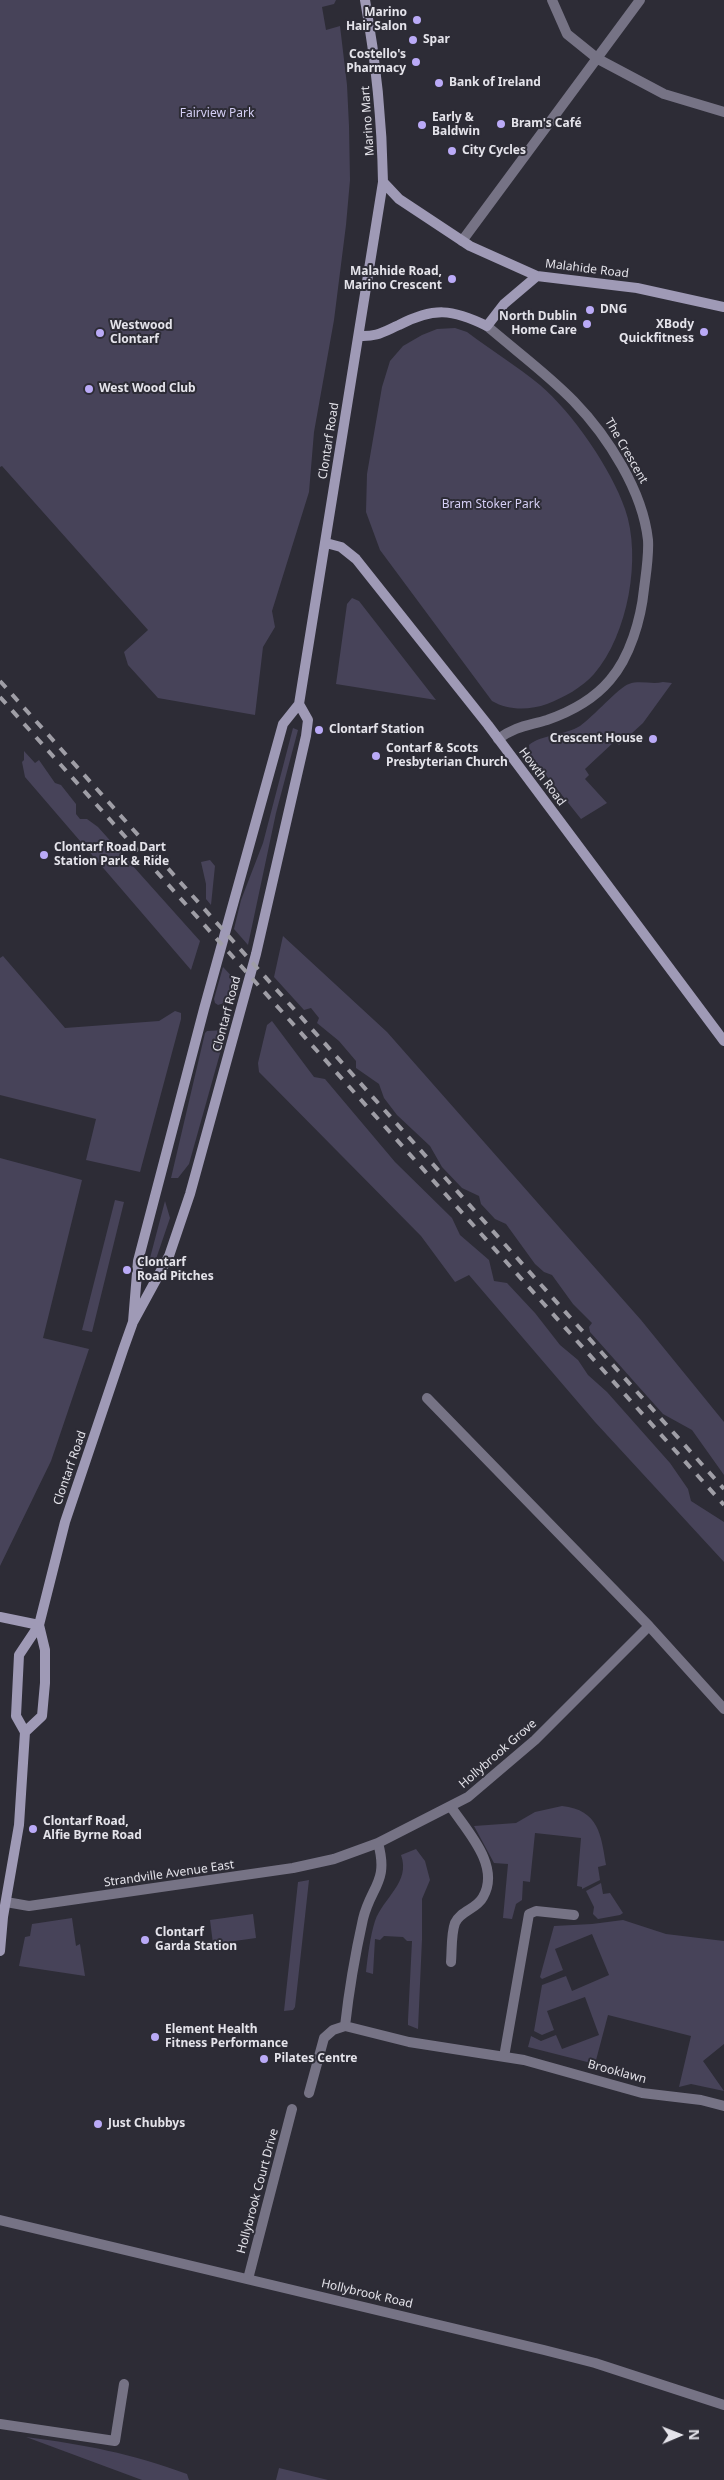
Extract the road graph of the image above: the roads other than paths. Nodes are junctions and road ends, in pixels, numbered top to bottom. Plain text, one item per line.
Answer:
1 (365, 0) edge
2 (552, 0) edge
3 (640, 0) edge
4 (598, 59) junction
5 (724, 112) edge
6 (383, 182) junction
7 (462, 241) junction
8 (537, 276) junction
9 (724, 307) edge
10 (487, 326) junction
11 (359, 336) junction
12 (326, 543) junction
13 (299, 704) junction
14 (498, 739) junction
15 (720, 1028) edge
16 (724, 1041) edge
17 (133, 1322) junction
18 (427, 1398) dead end
19 (0, 1618) edge
20 (39, 1625) junction
21 (649, 1626) junction
22 (724, 1709) edge
23 (25, 1732) junction
24 (451, 1807) junction
25 (378, 1843) junction
26 (334, 1859) joint
27 (6, 1902) junction
28 (574, 1915) dead end
29 (0, 1951) edge
30 (451, 1962) dead end
31 (346, 2026) junction
32 (504, 2057) junction
33 (309, 2093) dead end
34 (724, 2106) edge
35 (292, 2109) dead end
36 (0, 2220) edge
37 (248, 2279) junction
38 (124, 2384) dead end
39 (724, 2405) edge
40 (0, 2424) edge

1 - 6 main road, Marino Mart
2 - 4 street
3 - 4 street
4 - 5 street
4 - 7 street
6 - 7 main road, Malahide Road
6 - 11 main road, Clontarf Road
7 - 8 main road, Malahide Road
8 - 9 main road, Malahide Road
8 - 10 main road
10 - 11 main road
10 - 14 street, The Crescent
11 - 12 main road, Clontarf Road
12 - 13 main road, Clontarf Road
12 - 14 main road, Howth Road
13 - 17 main road, Clontarf Road
13 - 17 main road, Clontarf Road
14 - 15 main road, Howth Road
15 - 16 main road, Howth Road
17 - 20 main road, Clontarf Road
18 - 21 street
19 - 20 main road
20 - 23 main road, Clontarf Road
20 - 23 main road, Clontarf Road
21 - 22 street
21 - 24 street, Hollybrook Grove
23 - 27 main road, Clontarf Road
24 - 25 street, Hollybrook Grove
24 - 30 street
25 - 26 street, Hollybrook Grove
25 - 31 street
26 - 27 street, Strandville Avenue East
27 - 29 main road, Clontarf Road
28 - 32 street
31 - 32 street, Brooklawn
31 - 33 street
32 - 34 street, Brooklawn
35 - 37 street, Hollybrook Court Drive
36 - 37 street, Hollybrook Road
37 - 39 street, Hollybrook Road
38 - 40 street

